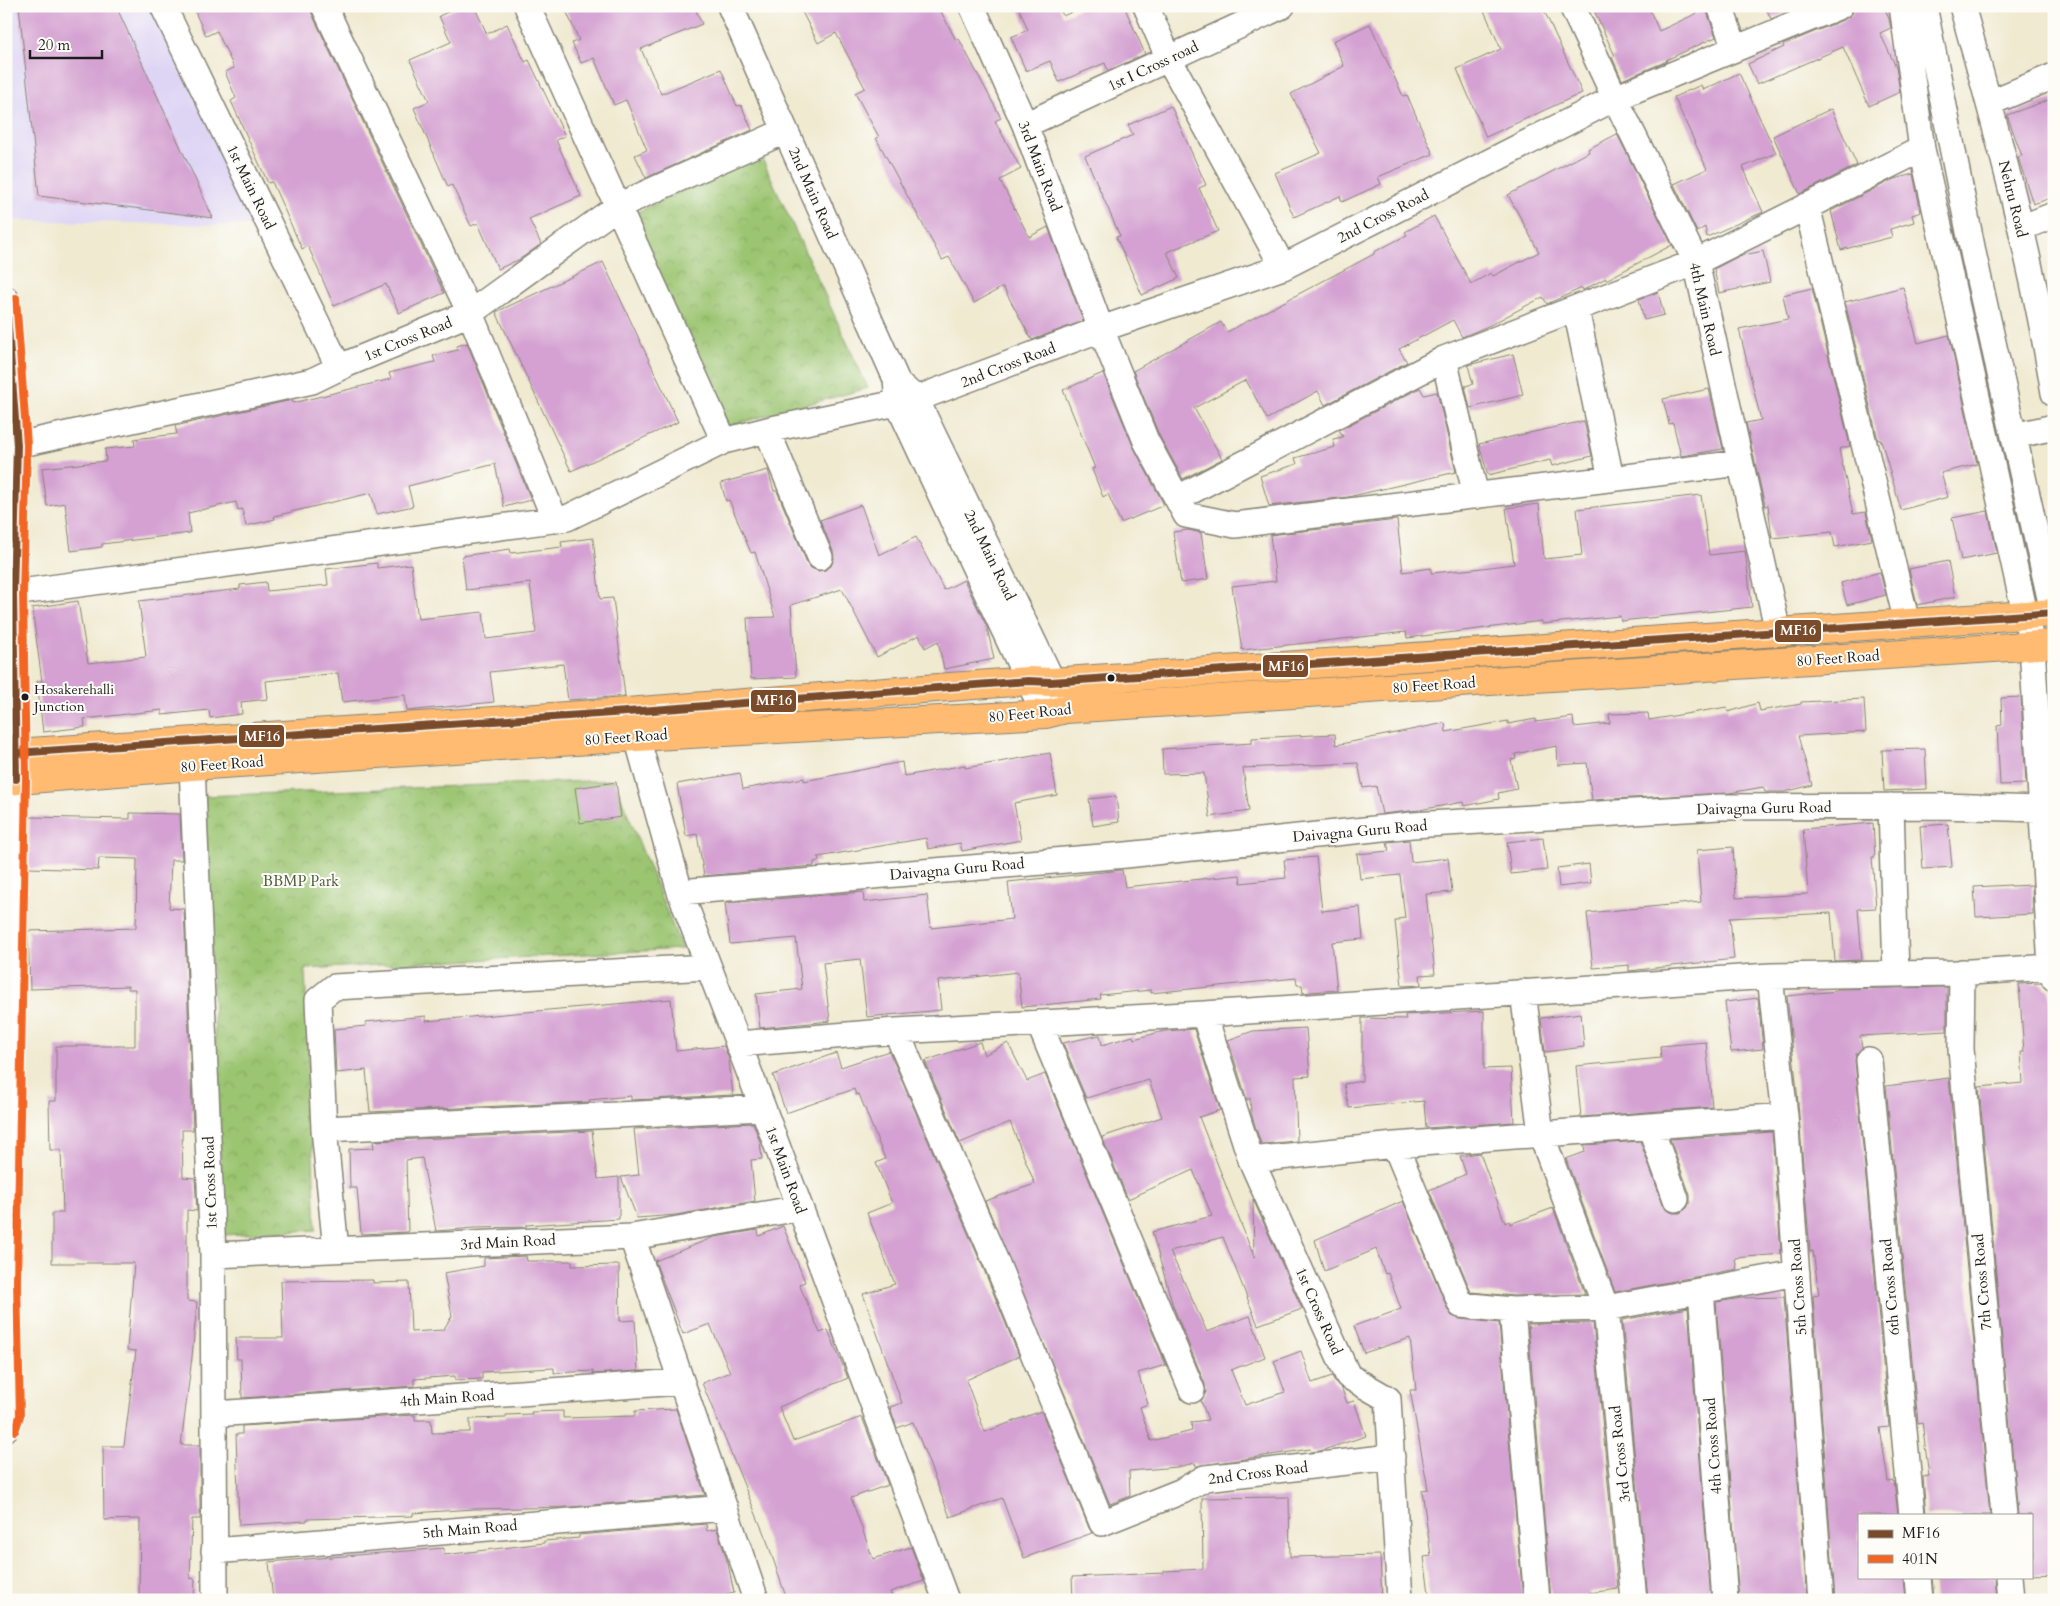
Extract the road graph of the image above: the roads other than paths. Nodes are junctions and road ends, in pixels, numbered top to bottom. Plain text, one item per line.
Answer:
1 (163, 6) edge
2 (324, 6) edge
3 (527, 6) edge
4 (730, 6) edge
5 (972, 6) edge
6 (1146, 6) edge
7 (1282, 6) edge
8 (1572, 6) edge
9 (1720, 6) edge
10 (1840, 6) edge
11 (1902, 6) edge
12 (1924, 6) edge
13 (1962, 6) edge
14 (1736, 49) junction
15 (1169, 59) junction
16 (2054, 76) edge
17 (1614, 98) junction
18 (1989, 103) junction
19 (1025, 125) junction
20 (785, 130) junction
21 (1922, 149) junction
22 (618, 206) junction
23 (1807, 206) junction
24 (2054, 215) edge
25 (2021, 228) junction
26 (1696, 262) junction
27 (1283, 267) junction
28 (6, 299) edge
29 (1576, 308) junction
30 (470, 313) junction
31 (1102, 329) junction
32 (2049, 334) edge
33 (1444, 359) junction
34 (339, 368) junction
35 (2054, 394) edge
36 (907, 401) junction
37 (2054, 427) edge
38 (766, 430) junction
39 (2014, 436) junction
40 (724, 441) junction
41 (17, 445) junction
42 (1740, 463) junction
43 (1610, 479) junction
44 (1476, 496) junction
45 (1178, 498) junction
46 (555, 520) junction
47 (820, 557) dead end
48 (13, 593) junction
49 (2054, 614) edge
50 (2026, 615) junction
51 (1907, 623) junction
52 (1778, 632) junction
53 (2043, 645) edge
54 (1040, 682) junction
55 (1056, 711) junction
56 (627, 712) junction
57 (637, 736) junction
58 (192, 766) junction
59 (11, 767) edge
60 (1891, 806) junction
61 (2042, 809) junction
62 (680, 892) junction
63 (708, 967) junction
64 (1962, 972) junction
65 (2052, 972) edge
66 (1896, 974) junction
67 (1770, 976) junction
68 (1523, 992) junction
69 (1204, 1014) junction
70 (1039, 1023) junction
71 (896, 1031) junction
72 (738, 1044) junction
73 (1869, 1060) dead end
74 (763, 1108) junction
75 (1785, 1116) junction
76 (1650, 1126) junction
77 (324, 1129) junction
78 (1541, 1134) junction
79 (1395, 1145) junction
80 (1252, 1160) junction
81 (1676, 1199) dead end
82 (800, 1208) junction
83 (632, 1237) junction
84 (336, 1250) junction
85 (213, 1255) junction
86 (1797, 1273) junction
87 (1701, 1291) junction
88 (1606, 1308) junction
89 (1512, 1310) junction
90 (680, 1382) junction
91 (1192, 1390) dead end
92 (214, 1414) junction
93 (6, 1428) edge
94 (1392, 1457) junction
95 (725, 1508) junction
96 (1912, 1514) edge
97 (2004, 1514) edge
98 (214, 1551) junction
99 (1918, 1578) edge
100 (2010, 1578) edge
101 (215, 1600) edge
102 (756, 1600) edge
103 (946, 1600) edge
104 (1400, 1600) edge
105 (1538, 1600) edge
106 (1634, 1600) edge
107 (1725, 1600) edge
108 (1821, 1600) edge
109 (1920, 1600) edge
110 (2012, 1600) edge

1 - 34 street, 1st Main Road
2 - 30 street, 1st Cross Road
3 - 22 street
4 - 20 street, 2nd Main Road
5 - 19 street, 3rd Main Road
6 - 15 street
7 - 15 street, 1st I Cross road
8 - 17 street, 4th Main Road
9 - 14 street
10 - 14 street, 2nd Cross Road
11 - 21 street
12 - 39 street
13 - 18 street, Nehru Road
14 - 17 street, 2nd Cross Road
15 - 19 street, 1st I Cross road
15 - 27 street
16 - 18 street
17 - 26 street, 4th Main Road
17 - 27 street, 2nd Cross Road
18 - 25 street, Nehru Road
19 - 31 street, 3rd Main Road
20 - 22 street
20 - 36 street, 2nd Main Road
21 - 23 street
21 - 50 street
22 - 30 street
22 - 40 street
23 - 26 street
23 - 51 street
24 - 25 street
25 - 32 street, Nehru Road
26 - 29 street
26 - 42 street, 4th Main Road
27 - 31 street, 2nd Cross Road
28 - 41 street
29 - 33 street
29 - 43 street
30 - 34 street, 1st Cross Road
30 - 46 street
31 - 36 street, 2nd Cross Road
31 - 45 street, 3rd Main Road
32 - 35 street, Nehru Road
33 - 44 street
33 - 45 street
34 - 41 street, 1st Cross Road
36 - 38 street, 2nd Cross Road
36 - 54 street, 2nd Main Road
37 - 39 street
38 - 40 street, 2nd Cross Road
38 - 47 street
39 - 49 street
40 - 46 street
41 - 48 street
42 - 43 street
42 - 52 street, 4th Main Road
43 - 44 street
44 - 45 street, 3rd Main Road
46 - 48 street
48 - 59 street
49 - 50 main road, 80 Feet Road
50 - 51 main road, 80 Feet Road
50 - 53 street
51 - 52 main road, 80 Feet Road
52 - 54 main road, 80 Feet Road
53 - 55 main road, 80 Feet Road
53 - 61 street
54 - 55 street, 2nd Main Road
54 - 56 main road, 80 Feet Road
55 - 57 main road, 80 Feet Road
56 - 57 street, 1st Main Road
56 - 59 main road, 80 Feet Road
57 - 58 main road, 80 Feet Road
57 - 62 street, 1st Main Road
58 - 59 main road, 80 Feet Road
58 - 85 street, 1st Cross Road
59 - 93 street
60 - 61 street, Daivagna Guru Road
60 - 62 street, Daivagna Guru Road
60 - 66 street
61 - 65 street
62 - 63 street, 1st Main Road
63 - 72 street, 1st Main Road
63 - 77 street
64 - 65 street
64 - 66 street
64 - 97 street, 7th Cross Road
66 - 67 street
67 - 68 street
67 - 75 street, 5th Cross Road
68 - 69 street
68 - 78 street, 3rd Cross Road
69 - 70 street
69 - 80 street, 1st Cross Road
70 - 71 street
70 - 91 street
71 - 72 street
71 - 94 street, 2nd Cross Road
72 - 74 street, 1st Main Road
73 - 96 street, 6th Cross Road
74 - 77 street
74 - 82 street, 1st Main Road
75 - 76 street
75 - 86 street, 5th Cross Road
76 - 78 street
76 - 81 street
77 - 84 street
78 - 79 street
78 - 88 street, 3rd Cross Road
79 - 80 street
79 - 89 street
80 - 94 street, 1st Cross Road
82 - 83 street, 3rd Main Road
82 - 103 street, 1st Main Road
83 - 84 street, 3rd Main Road
83 - 90 street
84 - 85 street, 3rd Main Road
85 - 92 street, 1st Cross Road
86 - 87 street
86 - 108 street, 5th Cross Road
87 - 88 street
87 - 107 street, 4th Cross Road
88 - 89 street
88 - 106 street, 3rd Cross Road
89 - 105 street
90 - 92 street, 4th Main Road
90 - 95 street
92 - 98 street, 1st Cross Road
94 - 104 street, 1st Cross Road
95 - 98 street, 5th Main Road
95 - 102 street
98 - 101 street, 1st Cross Road
99 - 109 street
100 - 110 street

